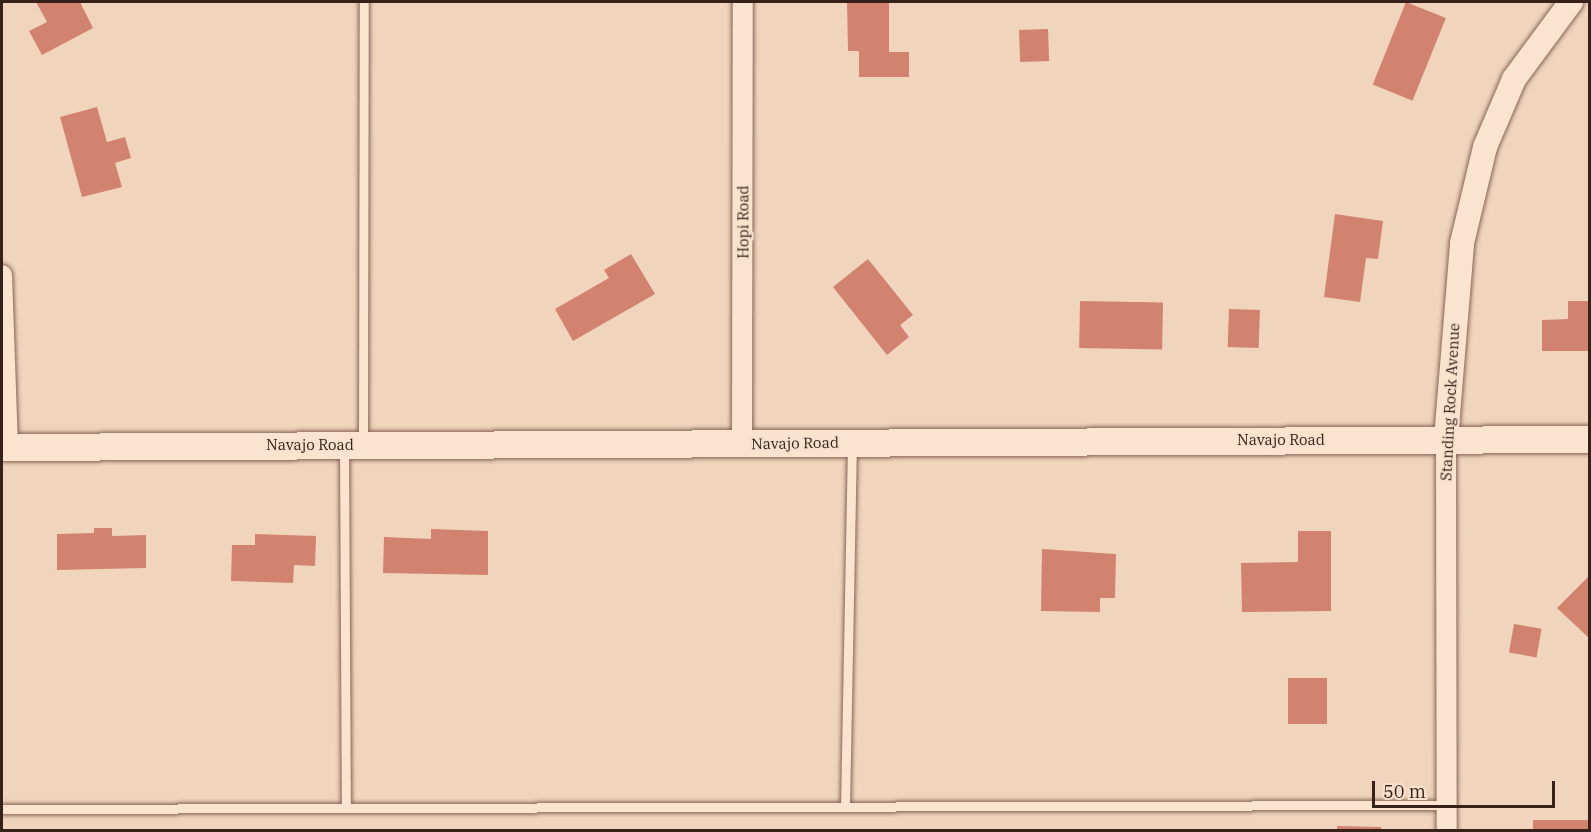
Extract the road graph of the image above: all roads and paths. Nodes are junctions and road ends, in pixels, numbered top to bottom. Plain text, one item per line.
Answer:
1 (364, 2) edge
2 (743, 2) edge
3 (1571, 2) edge
4 (2, 275) edge
5 (1446, 439) junction
6 (1590, 439) edge
7 (852, 442) junction
8 (742, 443) junction
9 (354, 445) junction
10 (5, 447) edge
11 (1447, 805) junction
12 (346, 807) junction
13 (845, 807) junction
14 (2, 809) edge
15 (1447, 831) edge

1 - 9 lane
2 - 8 street, Hopi Road
3 - 5 street, Standing Rock Avenue
4 - 10 street
5 - 6 main road, Navajo Road
5 - 7 main road, Navajo Road
5 - 11 street, Standing Rock Avenue
7 - 8 main road, Navajo Road
7 - 13 lane
8 - 9 main road, Navajo Road
9 - 10 main road, Navajo Road
9 - 12 lane
11 - 13 lane
11 - 15 street, Standing Rock Avenue
12 - 13 lane
12 - 14 lane

